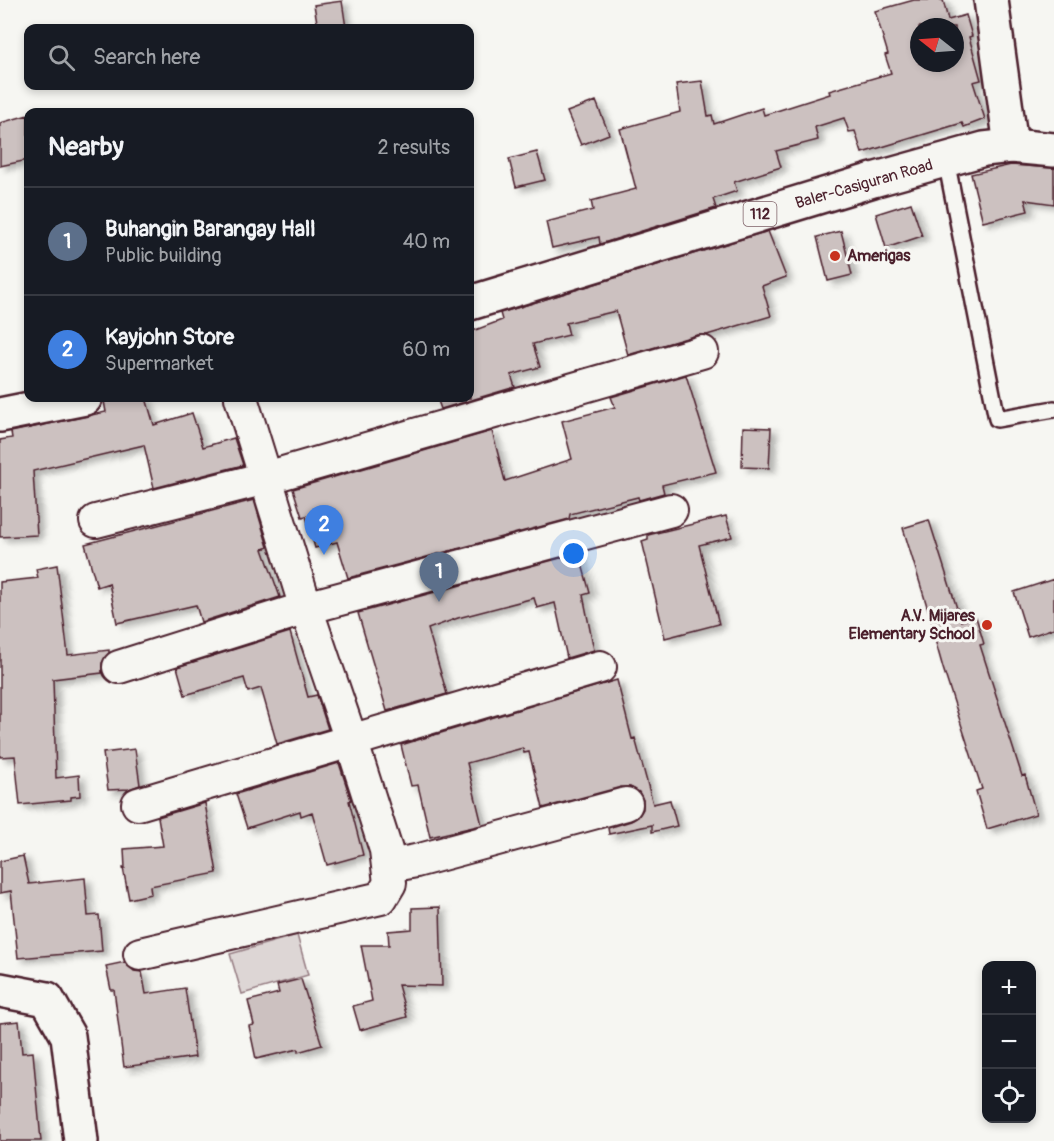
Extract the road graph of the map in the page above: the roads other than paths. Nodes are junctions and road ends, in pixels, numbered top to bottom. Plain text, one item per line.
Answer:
1 (991, 0) edge
2 (1011, 146) junction
3 (1054, 150) edge
4 (946, 160) junction
5 (474, 302) edge
6 (702, 352) dead end
7 (65, 402) edge
8 (242, 402) edge
9 (1054, 409) edge
10 (0, 415) edge
11 (266, 478) junction
12 (671, 510) dead end
13 (96, 520) dead end
14 (306, 608) junction
15 (119, 667) dead end
16 (600, 667) dead end
17 (351, 740) junction
18 (138, 804) dead end
19 (626, 804) dead end
20 (389, 866) junction
21 (140, 954) dead end
22 (0, 990) edge
23 (81, 1141) edge

1 - 2 main road
2 - 3 main road, Baler-Casiguran Road / 112
2 - 4 main road, Baler-Casiguran Road / 112
4 - 5 main road, Baler-Casiguran Road / 112
4 - 9 lane
6 - 11 street
7 - 10 main road
8 - 11 street
11 - 13 street
11 - 14 street
12 - 14 street
14 - 15 street
14 - 17 street
16 - 17 street
17 - 18 street
17 - 20 street
19 - 20 street
20 - 21 street
22 - 23 main road

